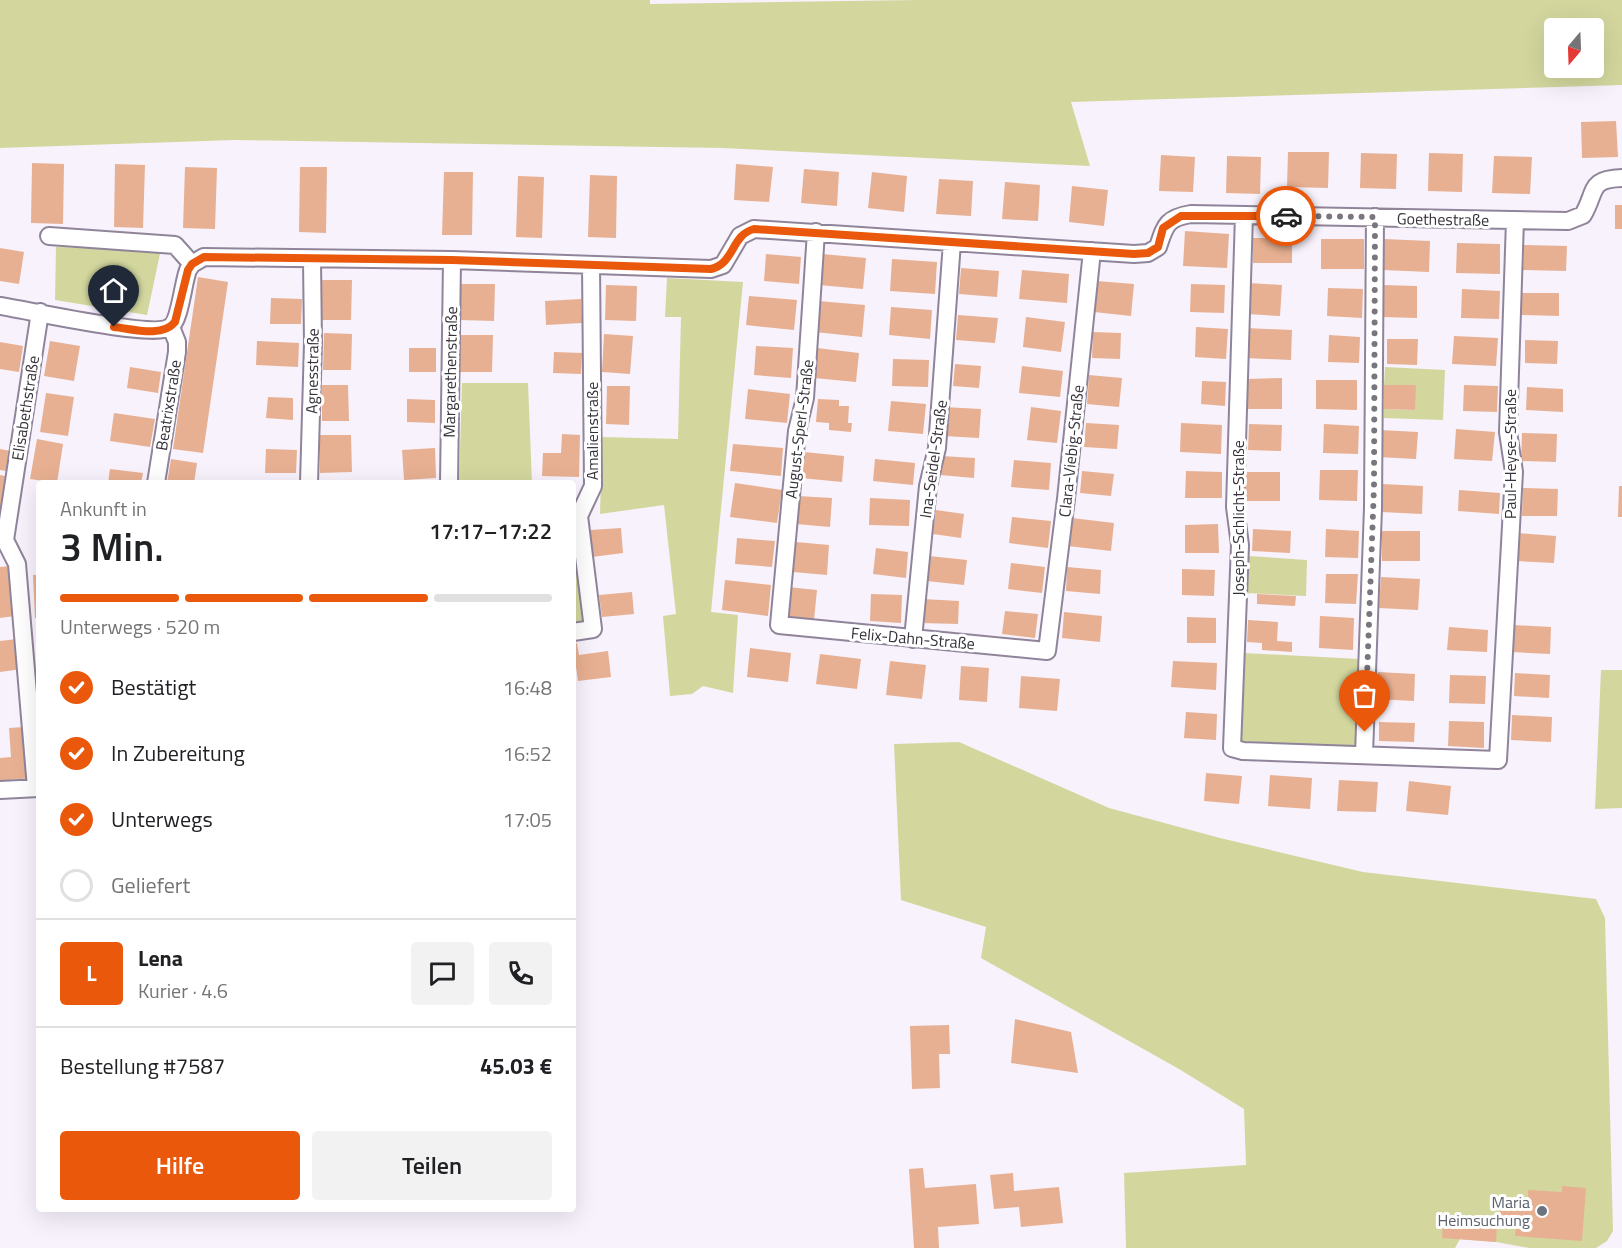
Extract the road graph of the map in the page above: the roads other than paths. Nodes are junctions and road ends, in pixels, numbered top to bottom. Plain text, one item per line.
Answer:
1 (1622, 178) edge
2 (1244, 215) junction
3 (1375, 217) junction
4 (1515, 220) junction
5 (816, 232) junction
6 (49, 236) dead end
7 (952, 242) junction
8 (1092, 251) junction
9 (312, 260) junction
10 (452, 260) junction
11 (192, 264) junction
12 (591, 265) junction
13 (0, 306) edge
14 (40, 312) junction
15 (171, 327) junction
16 (156, 480) edge
17 (309, 480) edge
18 (449, 480) edge
19 (779, 625) joint
20 (576, 632) edge
21 (913, 639) junction
22 (1047, 651) joint
23 (1364, 754) junction
24 (36, 767) edge
25 (36, 788) edge
26 (0, 790) edge

1 - 4 street, Goethestraße
2 - 3 street, Goethestraße
2 - 8 street, Goethestraße
2 - 23 street, Joseph-Schlicht-Straße
3 - 4 street, Goethestraße
3 - 23 street
4 - 23 street, Paul-Heyse-Straße
5 - 7 street, Goethestraße
5 - 12 street, Goethestraße
5 - 19 street, August-Sperl-Straße
6 - 11 street
7 - 8 street, Goethestraße
7 - 21 street, Ina-Seidel-Straße
8 - 22 street, Clara-Viebig-Straße
9 - 10 street, Goethestraße
9 - 11 street, Goethestraße
9 - 17 street, Agnesstraße
10 - 12 street, Goethestraße
10 - 18 street, Margarethenstraße
11 - 15 street
12 - 20 street, Amalienstraße
13 - 14 street
14 - 15 street
14 - 24 street, Elisabethstraße
15 - 16 street, Beatrixstraße
19 - 21 street, Felix-Dahn-Straße
21 - 22 street, Felix-Dahn-Straße
25 - 26 street

